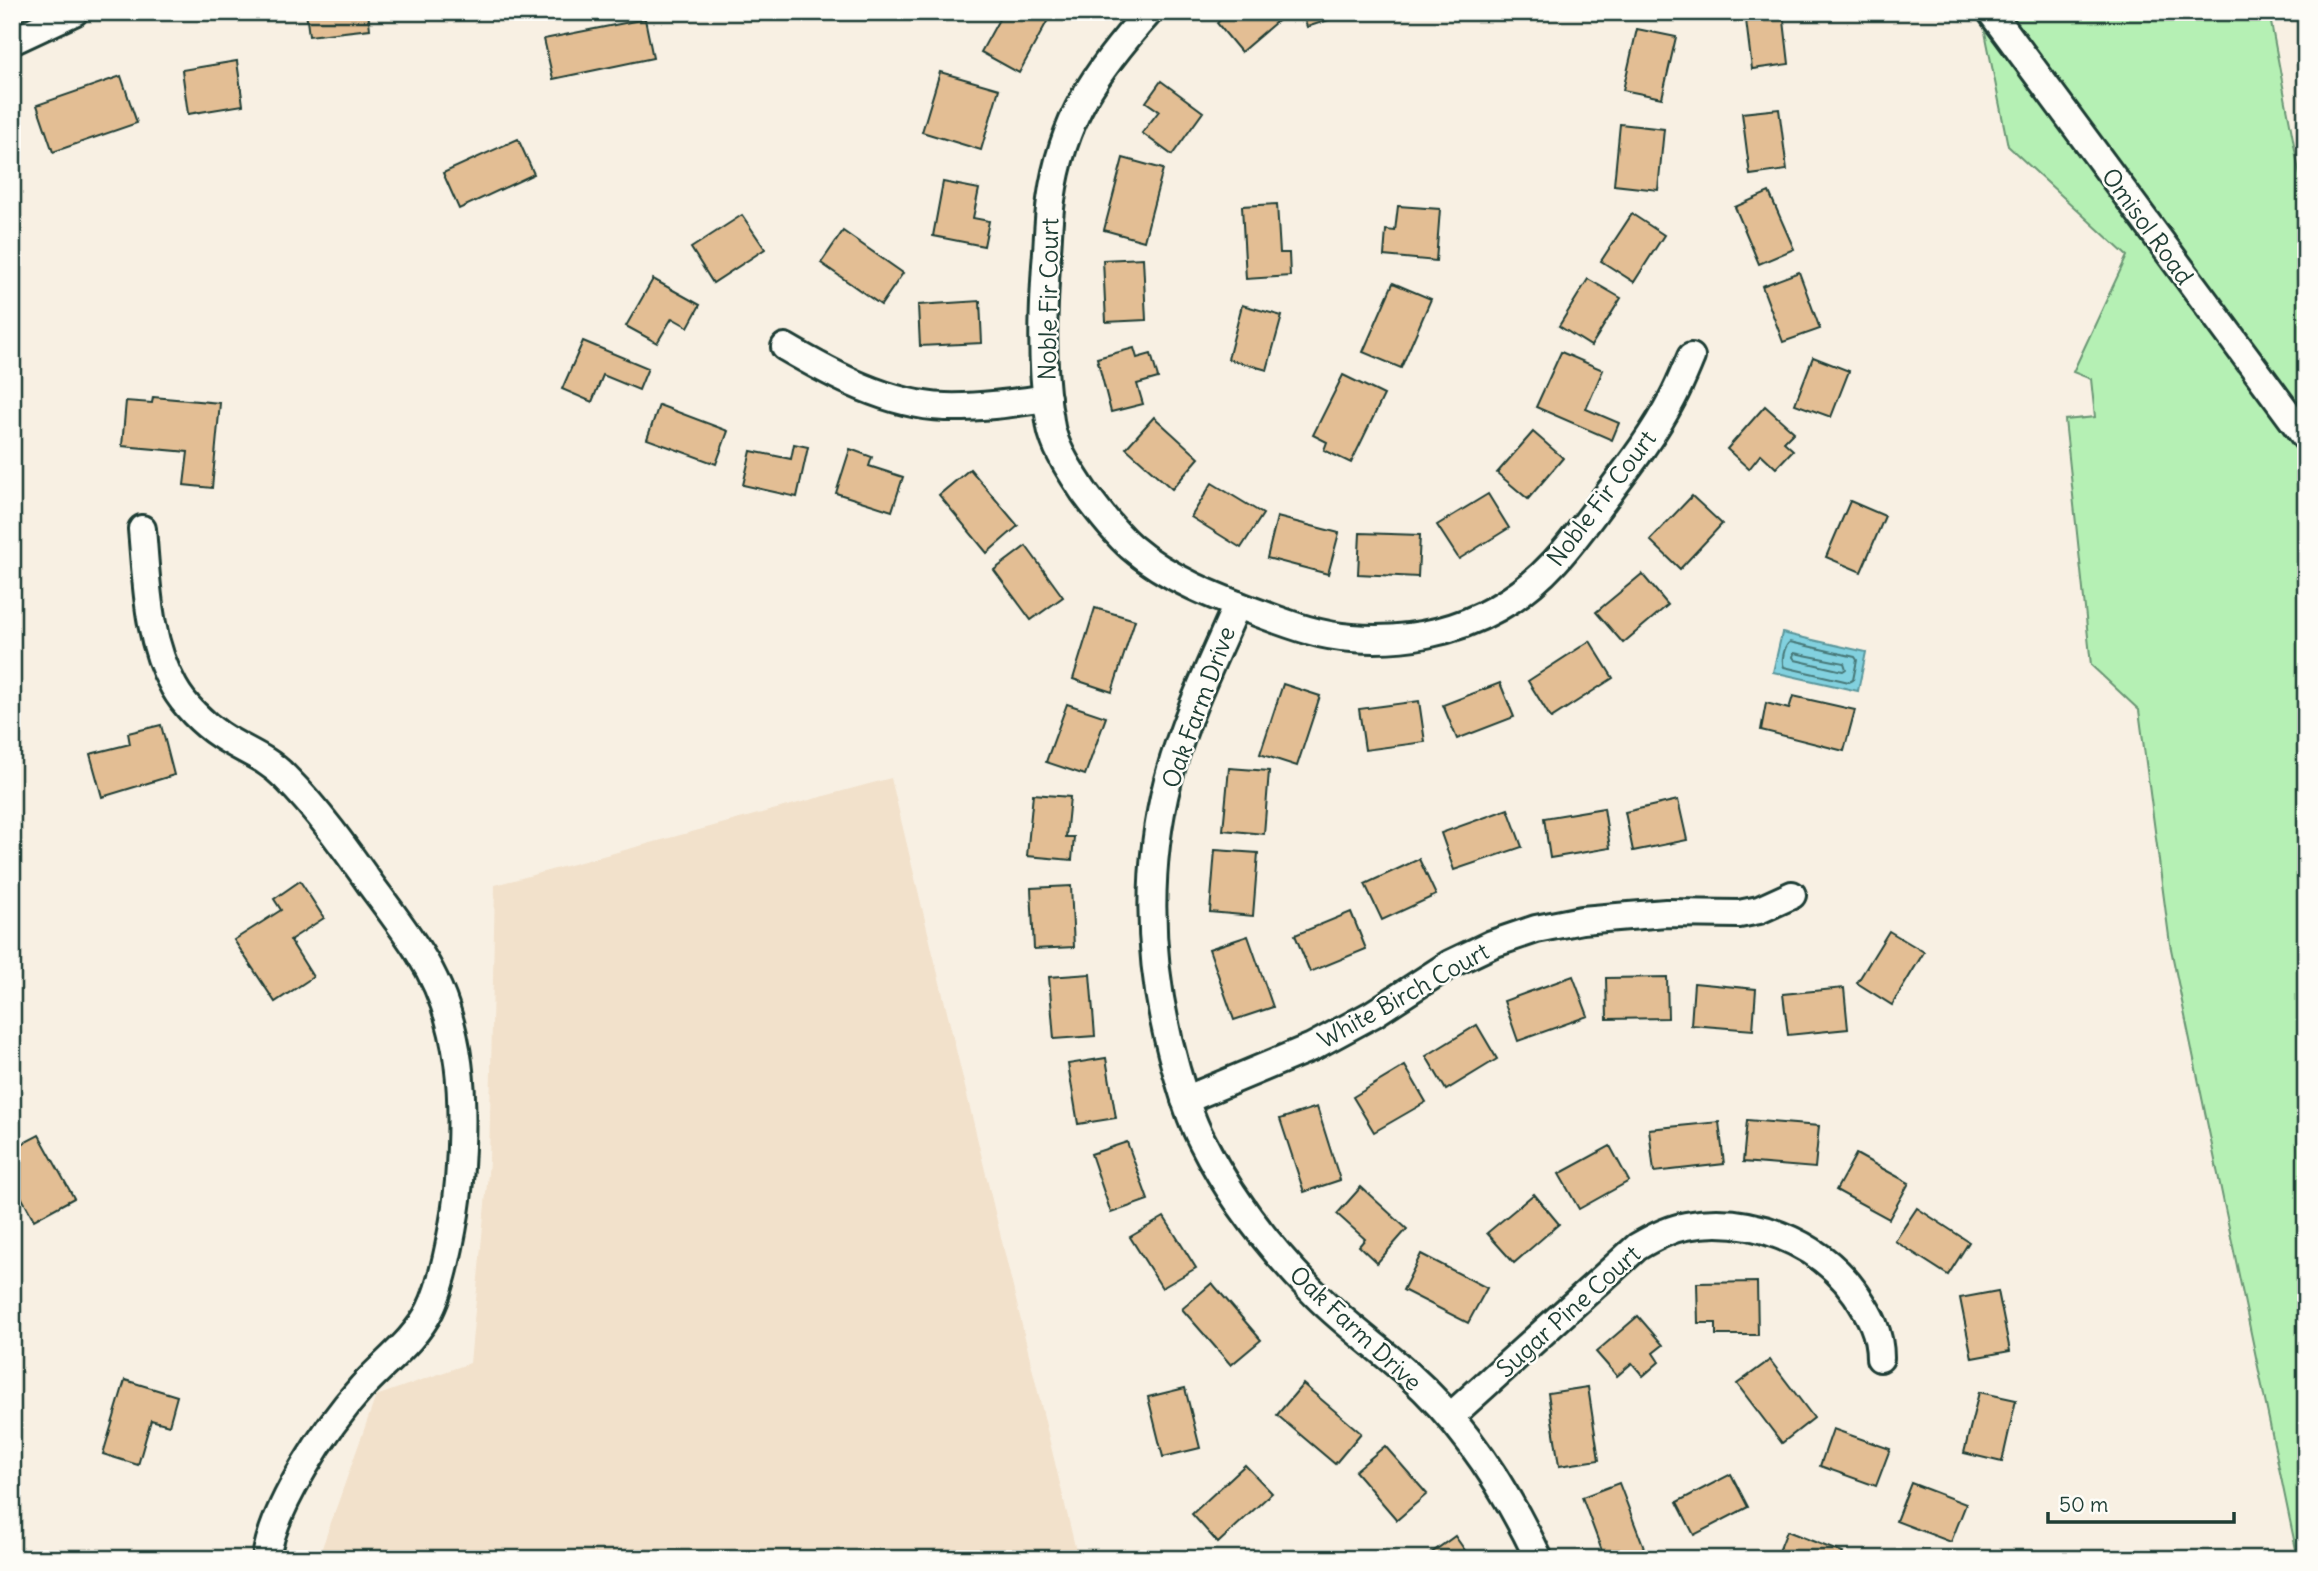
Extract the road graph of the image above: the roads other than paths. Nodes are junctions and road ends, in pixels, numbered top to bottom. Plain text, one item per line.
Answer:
1 (74, 12) edge
2 (1149, 12) edge
3 (1991, 12) edge
4 (12, 41) edge
5 (785, 347) dead end
6 (1691, 357) dead end
7 (1047, 398) junction
8 (2306, 438) edge
9 (142, 529) dead end
10 (1237, 605) junction
11 (1792, 895) dead end
12 (1185, 1100) junction
13 (1880, 1358) dead end
14 (1451, 1416) junction
15 (266, 1559) edge
16 (1539, 1559) edge

1 - 4 street
2 - 7 street, Noble Fir Court
3 - 8 street, Omisol Road
5 - 7 street
6 - 10 street, Noble Fir Court
7 - 10 street, Noble Fir Court
9 - 15 street
10 - 12 street, Oak Farm Drive
11 - 12 street, White Birch Court
12 - 14 street, Oak Farm Drive
13 - 14 street, Sugar Pine Court
14 - 16 street, Oak Farm Drive

